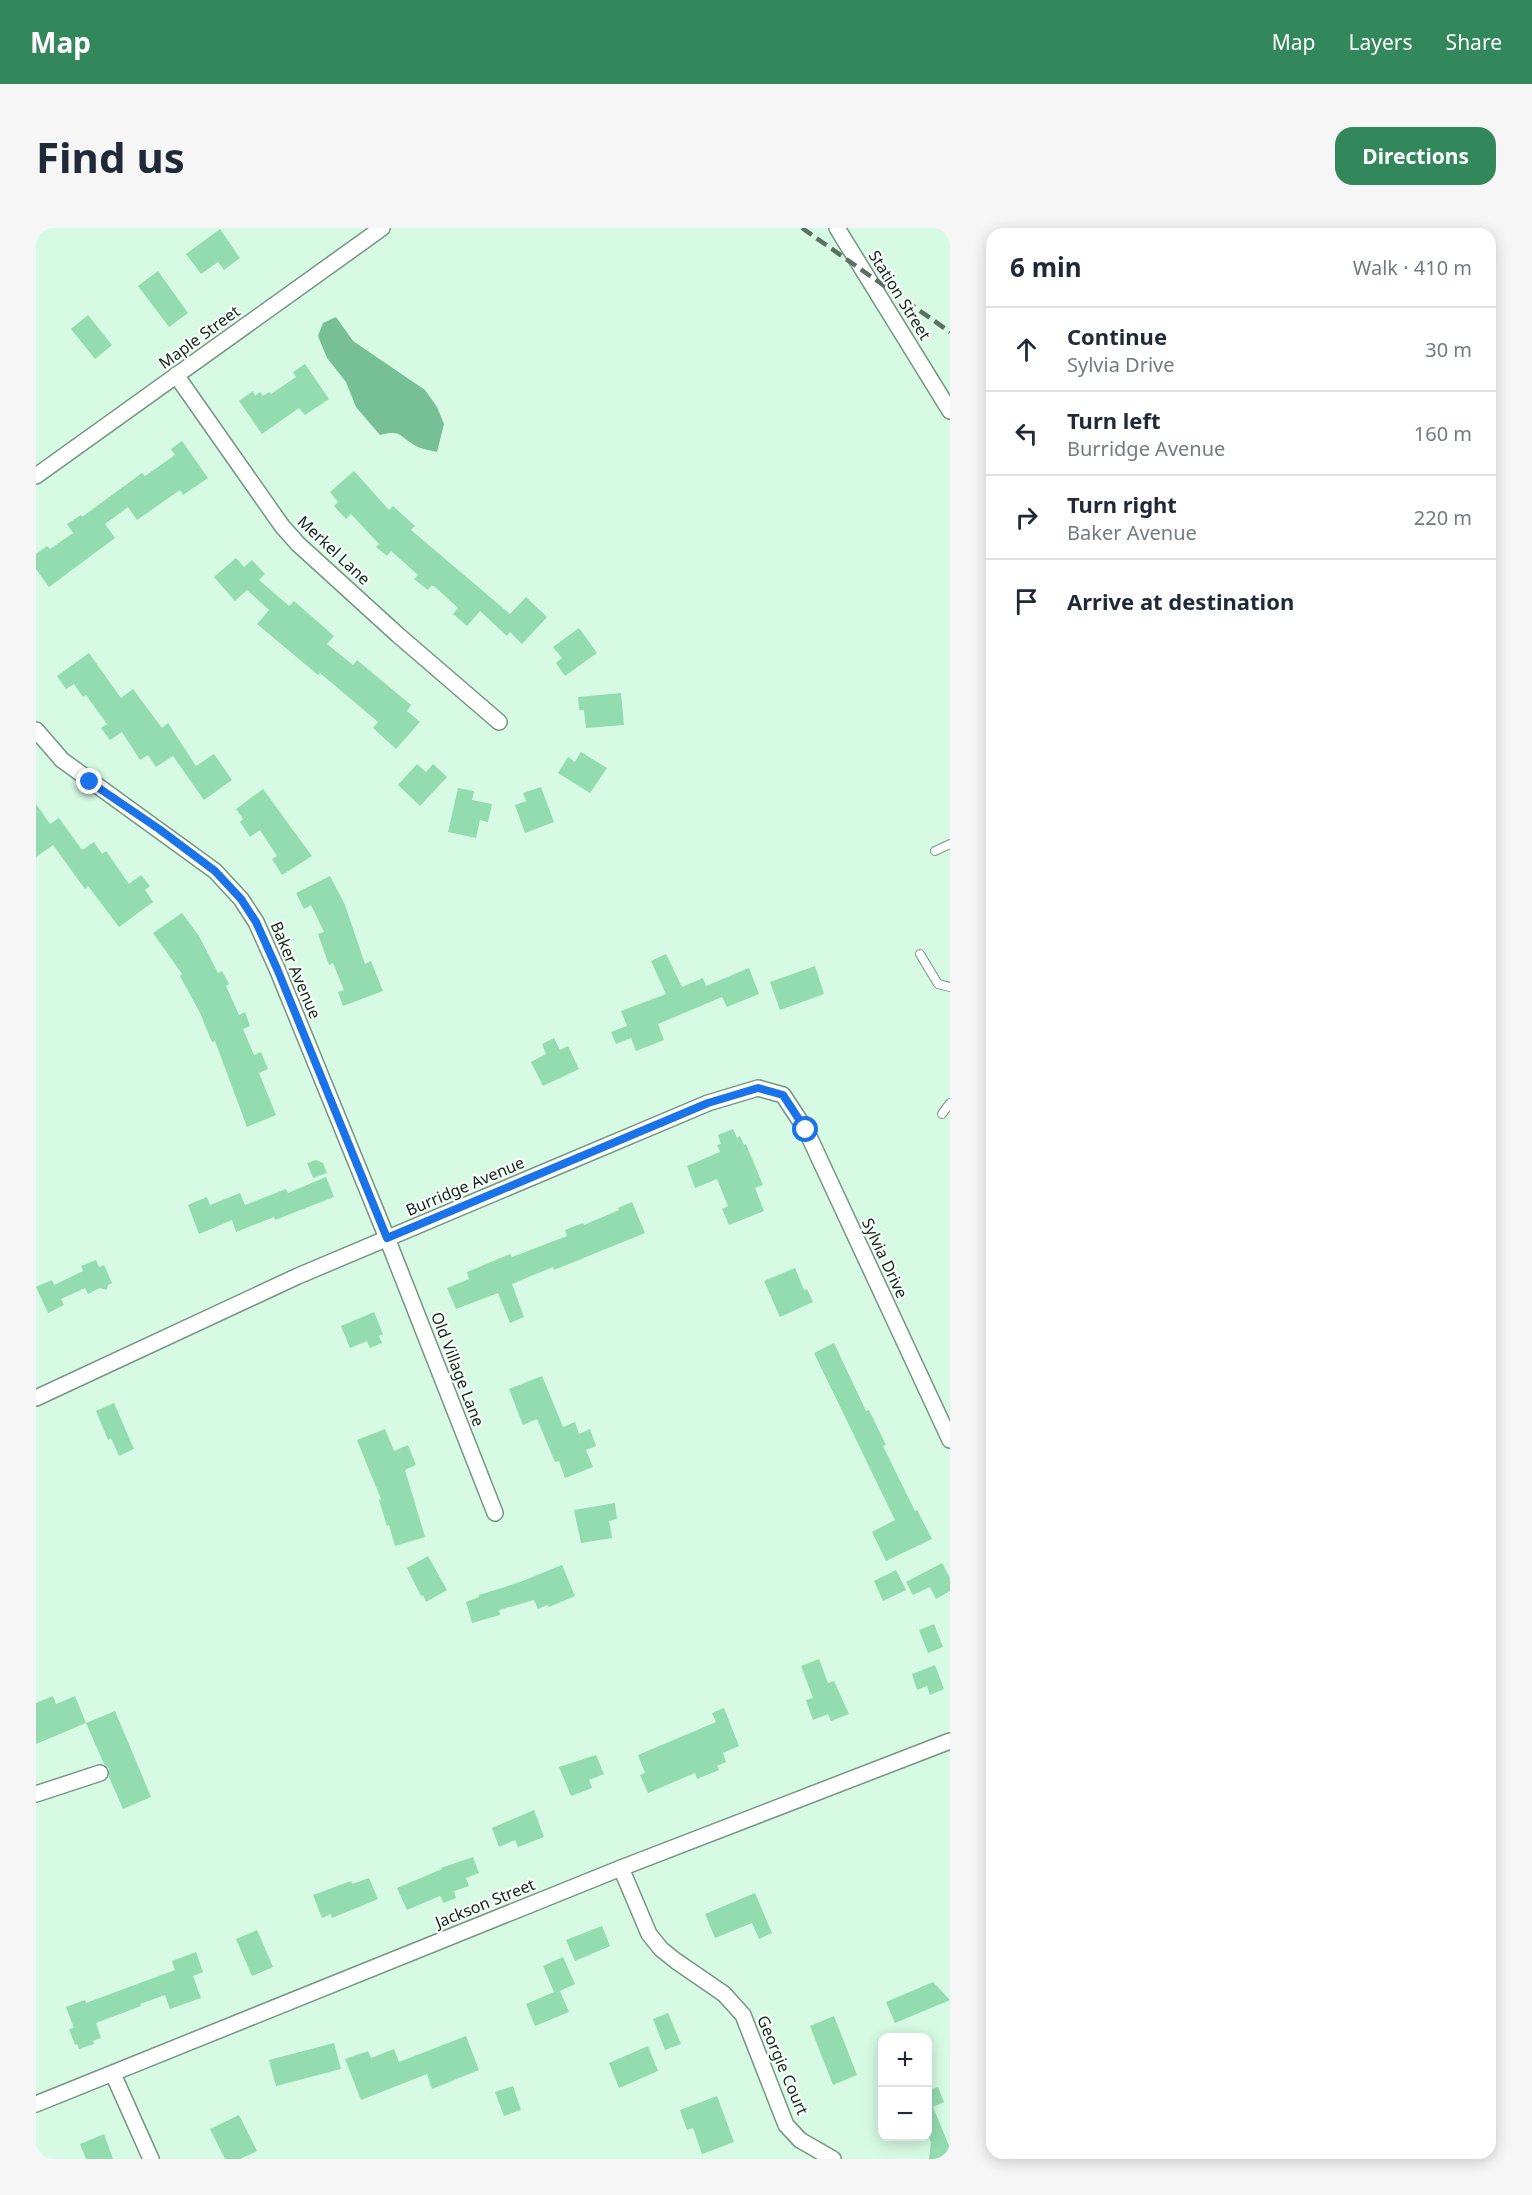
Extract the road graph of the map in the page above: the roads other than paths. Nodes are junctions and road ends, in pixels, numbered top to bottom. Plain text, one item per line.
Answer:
1 (382, 228) edge
2 (837, 228) edge
3 (176, 375) junction
4 (950, 411) edge
5 (36, 476) edge
6 (499, 722) dead end
7 (36, 730) edge
8 (950, 844) edge
9 (935, 851) dead end
10 (920, 954) dead end
11 (950, 987) edge
12 (783, 1095) joint
13 (950, 1103) edge
14 (942, 1114) dead end
15 (387, 1238) junction
16 (36, 1398) edge
17 (950, 1440) edge
18 (495, 1513) dead end
19 (950, 1741) edge
20 (100, 1773) dead end
21 (36, 1794) edge
22 (621, 1868) junction
23 (113, 2074) junction
24 (36, 2104) edge
25 (151, 2159) edge
26 (833, 2159) edge

1 - 3 street, Maple Street
2 - 4 street, Station Street
3 - 5 street, Maple Street
3 - 6 street, Merkel Lane
7 - 15 street, Baker Avenue
8 - 9 lane
10 - 11 lane
12 - 15 street, Burridge Avenue
12 - 17 street, Sylvia Drive
13 - 14 lane
15 - 16 street, Burridge Avenue
15 - 18 street, Old Village Lane
19 - 22 street, Jackson Street
20 - 21 street
22 - 23 street, Jackson Street
22 - 26 street, Georgie Court
23 - 24 street, Jackson Street
23 - 25 street

